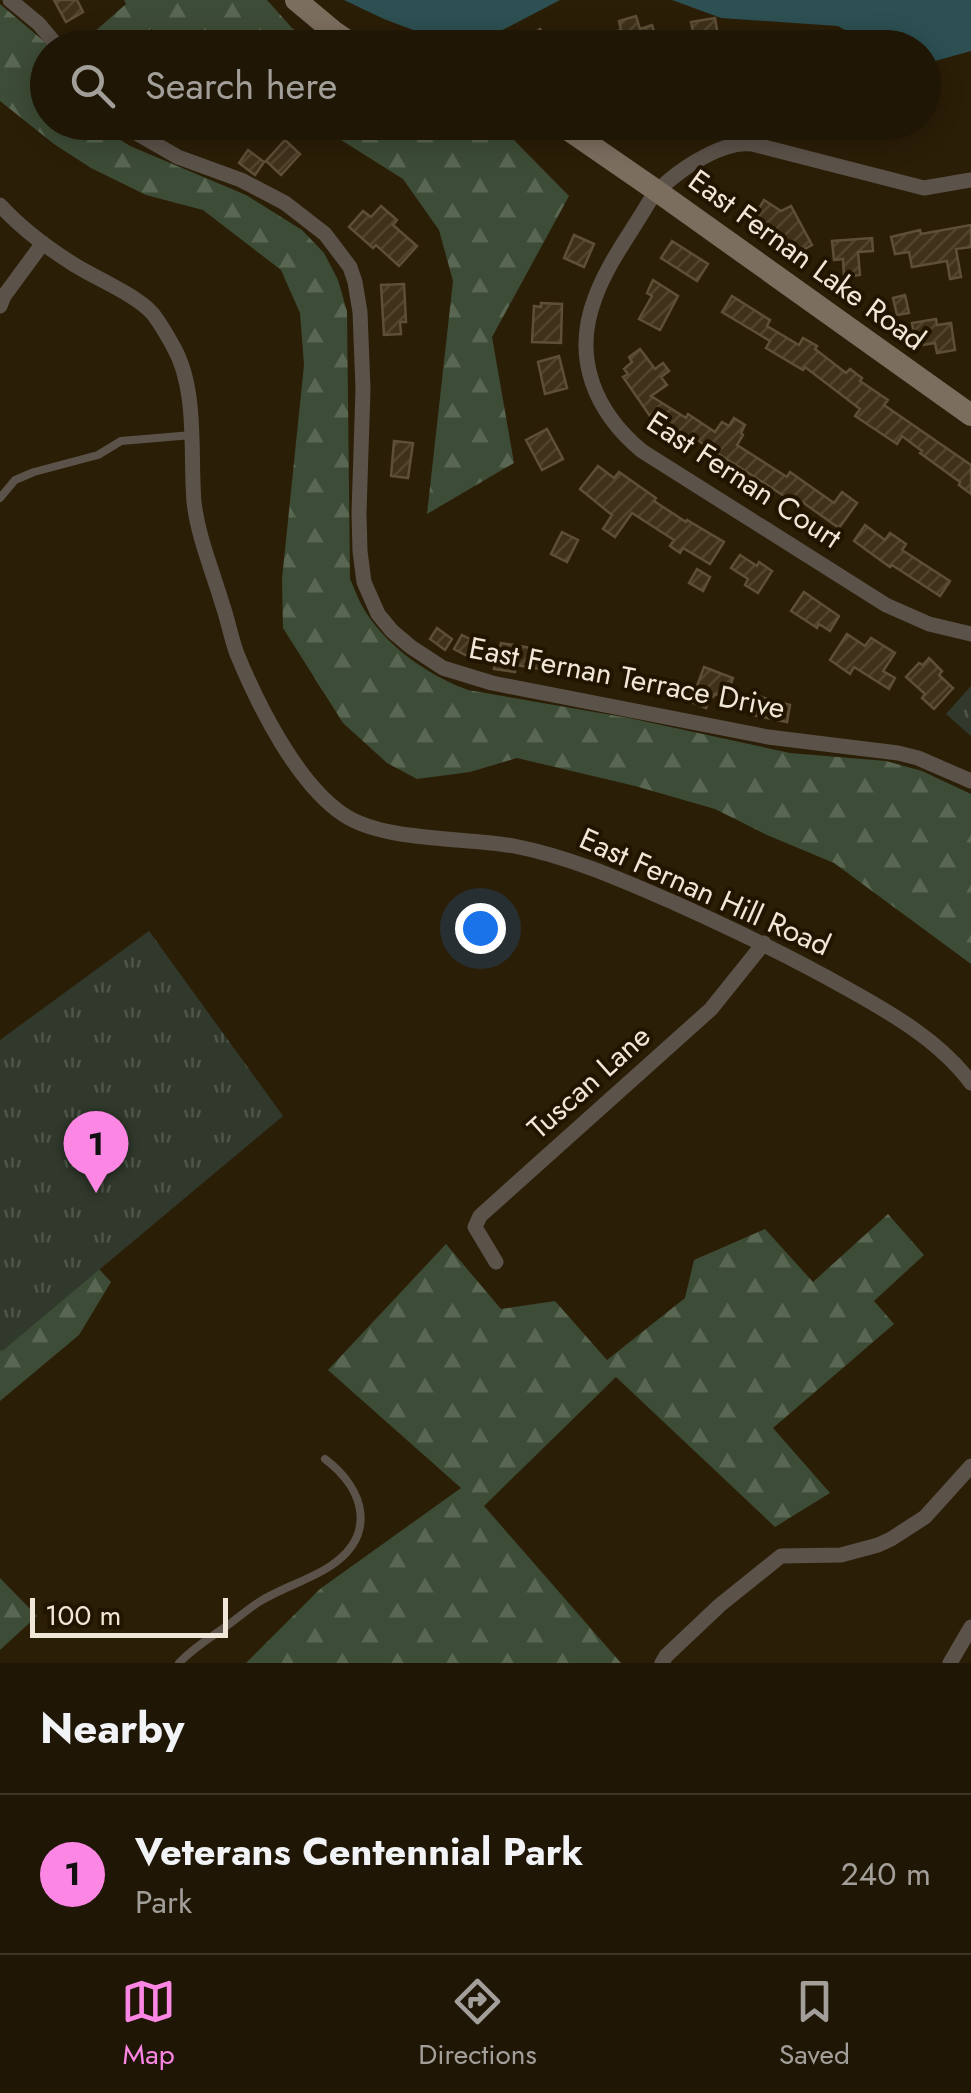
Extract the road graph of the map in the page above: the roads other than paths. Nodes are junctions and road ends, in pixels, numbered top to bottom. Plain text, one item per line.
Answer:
1 (10, 0) edge
2 (296, 0) edge
3 (45, 30) edge
4 (332, 30) edge
5 (149, 140) edge
6 (583, 140) edge
7 (971, 180) edge
8 (657, 190) junction
9 (0, 205) edge
10 (44, 243) junction
11 (0, 306) edge
12 (971, 414) edge
13 (192, 436) junction
14 (0, 498) edge
15 (971, 634) edge
16 (971, 780) edge
17 (764, 943) junction
18 (971, 1083) edge
19 (496, 1262) dead end
20 (325, 1460) dead end
21 (971, 1466) edge
22 (971, 1627) edge
23 (179, 1663) edge
24 (662, 1663) edge
25 (950, 1663) edge

1 - 3 street
2 - 4 street
5 - 16 street, East Fernan Terrace Drive
6 - 8 street, East Fernan Lake Road
7 - 8 street
8 - 12 street, East Fernan Lake Road
8 - 15 street, East Fernan Court
9 - 10 street, East Fernan Hill Road
10 - 11 street
10 - 13 street, East Fernan Hill Road
13 - 14 lane
13 - 17 street, East Fernan Hill Road
17 - 18 street, East Fernan Hill Road
17 - 19 street, Tuscan Lane
20 - 23 lane
21 - 24 street
22 - 25 street

